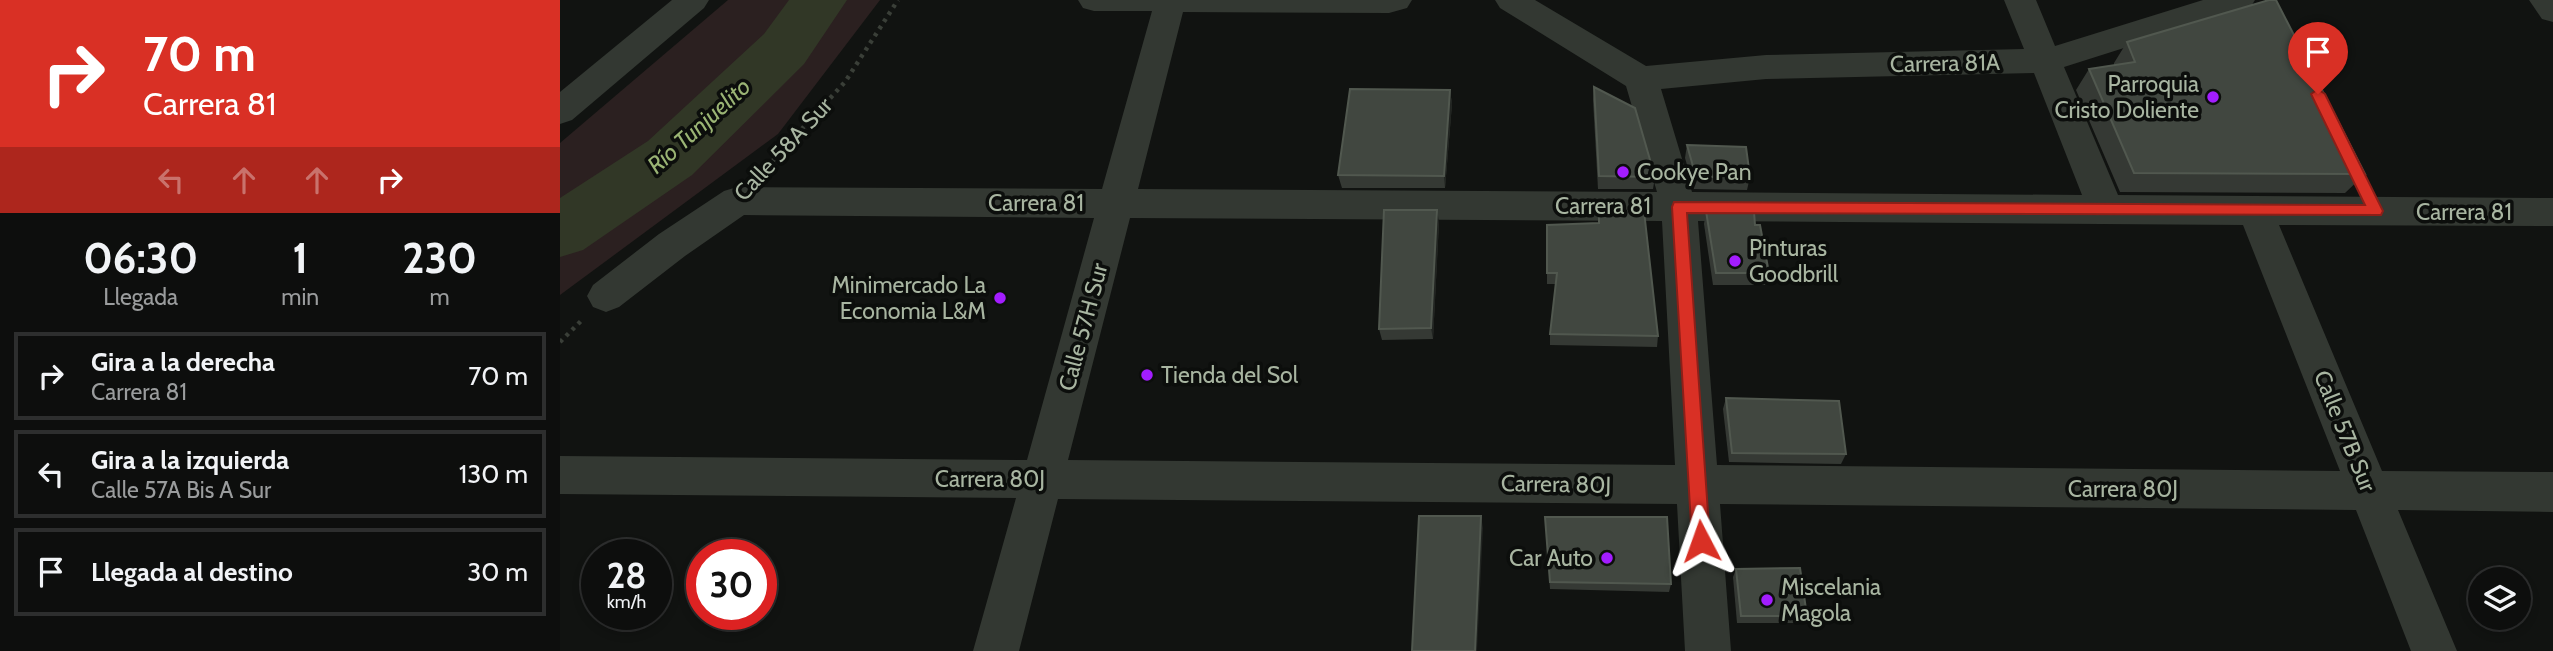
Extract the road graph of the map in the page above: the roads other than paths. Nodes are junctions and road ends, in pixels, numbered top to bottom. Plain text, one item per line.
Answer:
1 (693, 0) edge
2 (1094, 0) edge
3 (1396, 0) edge
4 (1511, 0) edge
5 (2020, 0) edge
6 (2239, 0) edge
7 (2545, 0) edge
8 (1170, 2) junction
9 (2553, 11) edge
10 (2162, 12) edge
11 (2045, 61) junction
12 (1641, 79) junction
13 (560, 111) edge
14 (2357, 174) edge
15 (737, 201) joint
16 (1116, 203) junction
17 (1679, 207) junction
18 (2106, 209) junction
19 (2255, 211) junction
20 (2376, 211) junction
21 (2553, 212) edge
22 (606, 296) dead end
23 (560, 475) edge
24 (1042, 479) junction
25 (1698, 485) junction
26 (2369, 491) junction
27 (2553, 492) edge
28 (996, 651) edge
29 (1708, 651) edge
30 (2434, 651) edge

1 - 13 street
2 - 8 street
3 - 8 street
4 - 12 street
5 - 11 street
6 - 10 street, Carrera 81A
7 - 9 street
8 - 16 street, Calle 57H Sur
10 - 11 street, Carrera 81A
11 - 12 street, Carrera 81A
11 - 18 street
12 - 17 street
14 - 20 street
15 - 16 street, Carrera 81
15 - 22 street, Calle 58A Sur
16 - 17 street, Carrera 81
16 - 24 street, Calle 57H Sur
17 - 18 street, Carrera 81
17 - 25 street
18 - 19 street, Carrera 81
19 - 20 street, Carrera 81
19 - 26 street, Calle 57B Sur
20 - 21 street, Carrera 81
23 - 24 street, Carrera 80J
24 - 25 street, Carrera 80J
24 - 28 street, Calle 57H Sur
25 - 26 street, Carrera 80J
25 - 29 street
26 - 27 street, Carrera 80J
26 - 30 street, Calle 57B Sur

